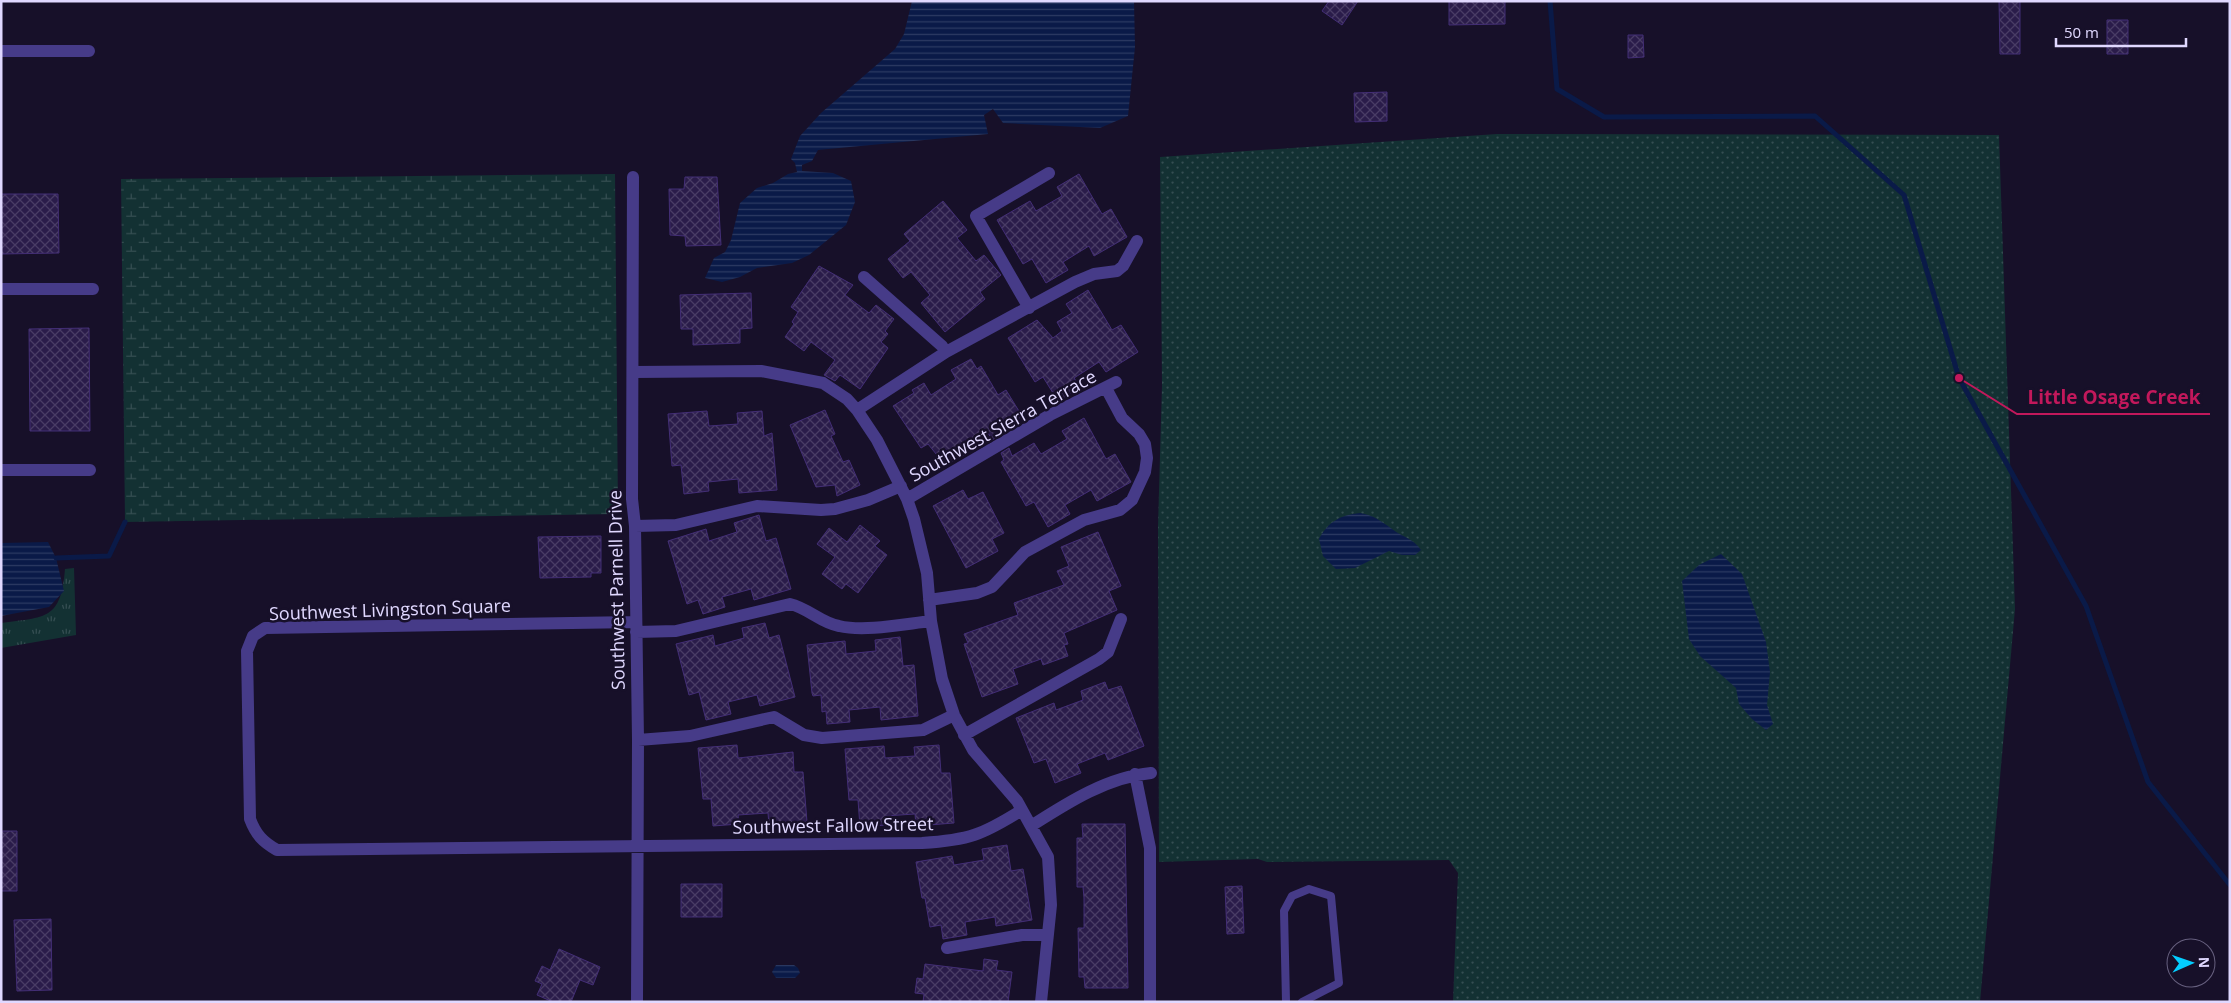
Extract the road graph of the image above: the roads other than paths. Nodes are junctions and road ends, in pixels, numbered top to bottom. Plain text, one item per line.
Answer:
1 (1, 51) edge
2 (89, 51) dead end
3 (1049, 173) dead end
4 (633, 177) dead end
5 (1137, 241) dead end
6 (864, 277) dead end
7 (1, 289) edge
8 (93, 289) dead end
9 (1029, 308) junction
10 (946, 352) junction
11 (634, 372) junction
12 (857, 410) junction
13 (1, 470) edge
14 (90, 470) dead end
15 (901, 486) junction
16 (907, 499) junction
17 (635, 526) junction
18 (929, 600) junction
19 (1121, 619) dead end
20 (931, 621) junction
21 (636, 627) junction
22 (954, 715) junction
23 (964, 734) junction
24 (638, 740) junction
25 (1151, 773) dead end
26 (1135, 774) junction
27 (1022, 810) junction
28 (1031, 826) junction
29 (637, 846) junction
30 (1047, 936) junction
31 (947, 948) dead end
32 (637, 1002) edge
33 (1041, 1002) edge
34 (1150, 1002) edge
35 (1286, 1002) edge
36 (1302, 1002) edge

1 - 2 street
3 - 9 street
4 - 11 street, Southwest Parnell Drive
5 - 9 street
6 - 10 street
7 - 8 street
9 - 10 street
10 - 12 street
11 - 12 street
11 - 17 street, Southwest Parnell Drive
12 - 15 street
13 - 14 street
15 - 16 street
15 - 17 street
16 - 18 street
16 - 18 street, Southwest Sierra Terrace
17 - 21 street, Southwest Parnell Drive
18 - 20 street
19 - 23 street
20 - 21 street, Southwest Livingston Square
20 - 22 street
21 - 24 street, Southwest Parnell Drive
21 - 29 street, Southwest Livingston Square
22 - 23 street
22 - 24 street
23 - 27 street
24 - 29 street, Southwest Parnell Drive
25 - 26 street
26 - 28 street
26 - 34 street
27 - 28 street
27 - 29 street, Southwest Fallow Street
28 - 30 street
29 - 32 street, Southwest Parnell Drive
30 - 31 street
30 - 33 street
35 - 36 lane

